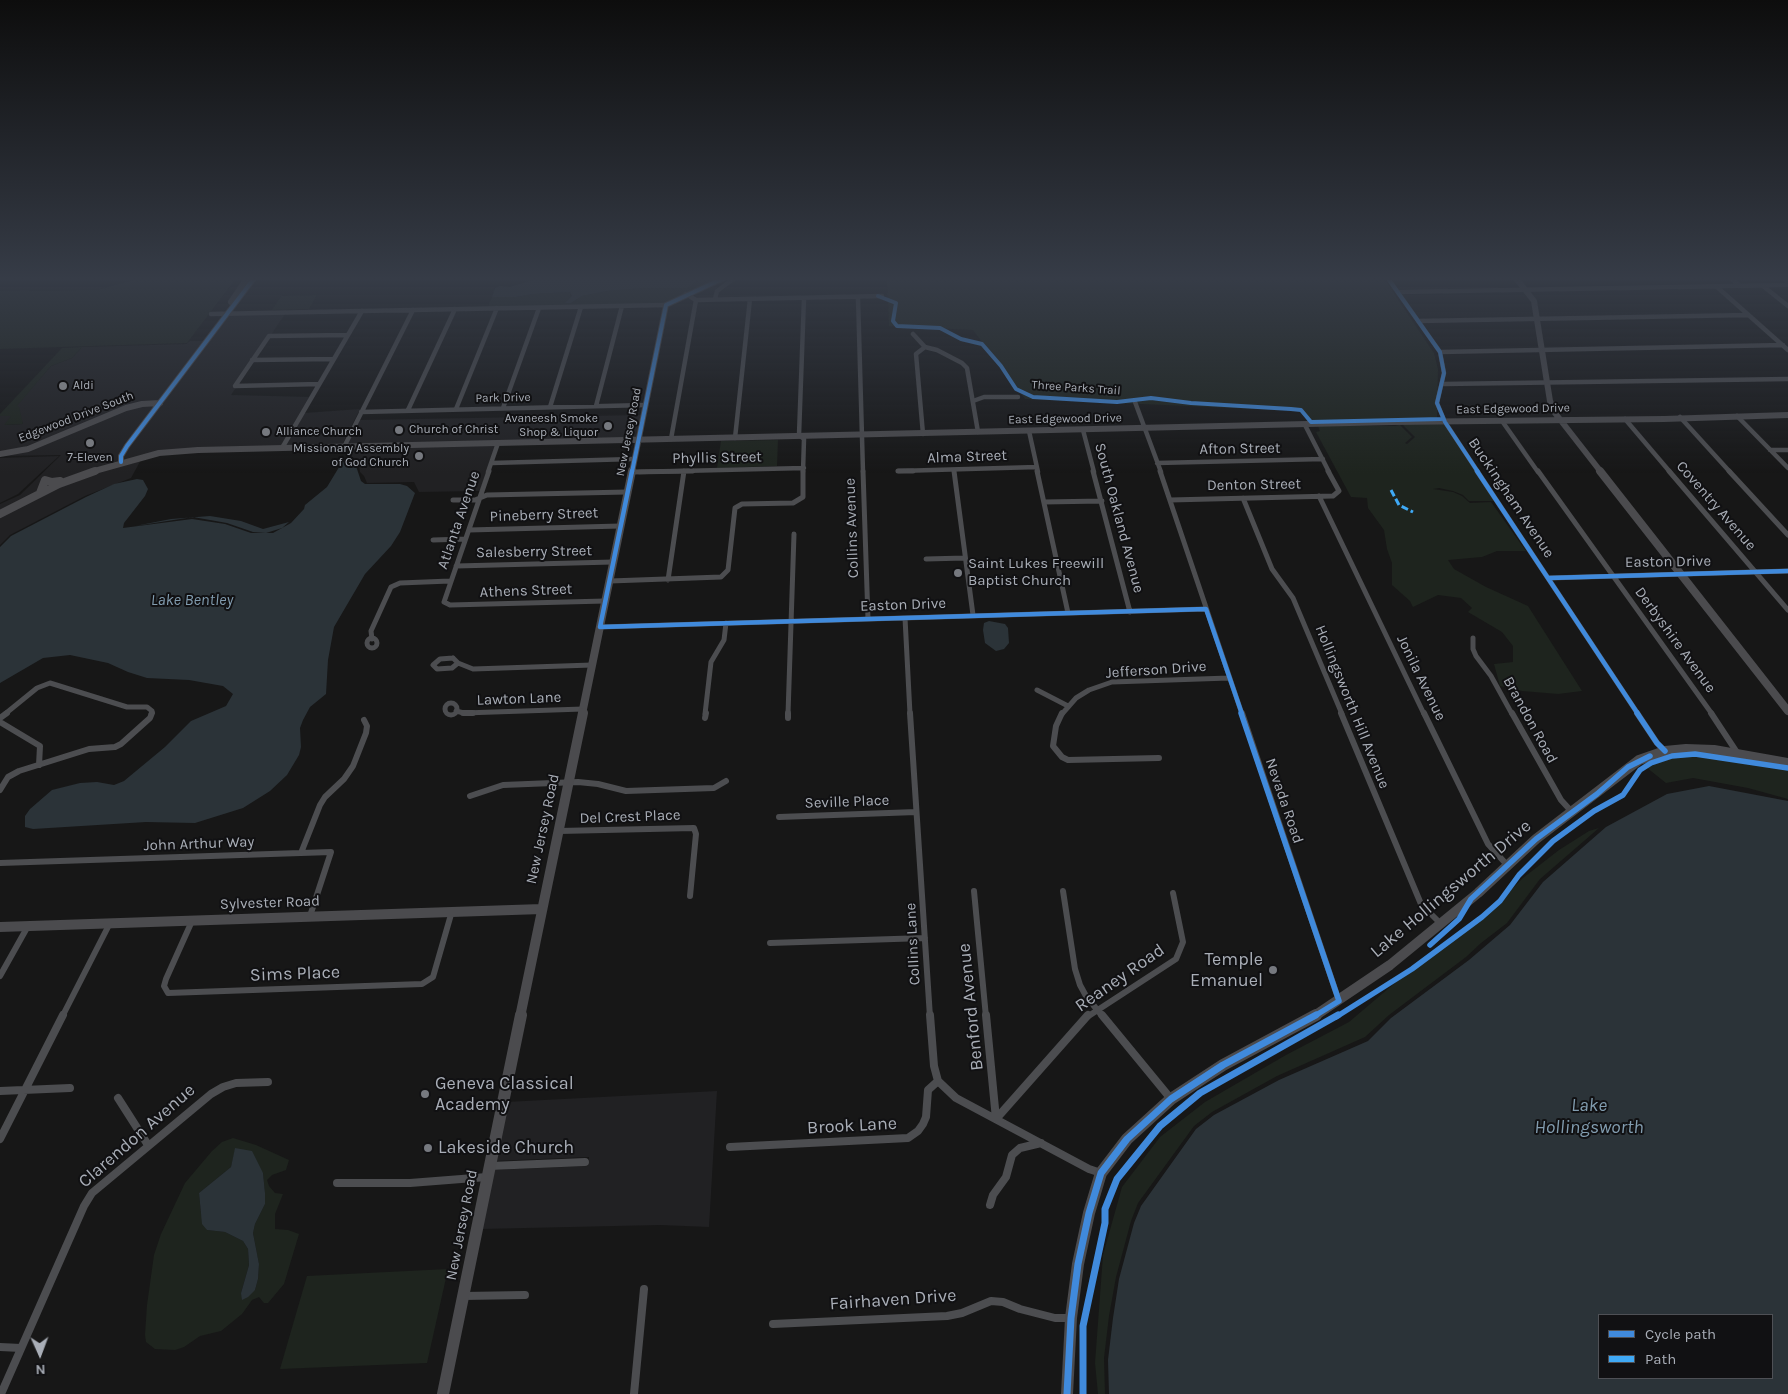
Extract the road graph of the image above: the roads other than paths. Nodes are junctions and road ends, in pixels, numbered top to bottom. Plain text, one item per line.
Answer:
1 (206, 342) edge
2 (264, 342) edge
3 (343, 342) edge
4 (397, 342) edge
5 (440, 342) edge
6 (483, 342) edge
7 (527, 342) edge
8 (570, 342) edge
9 (613, 342) edge
10 (658, 342) edge
11 (688, 342) edge
12 (746, 342) edge
13 (802, 342) edge
14 (859, 342) edge
15 (920, 342) edge
16 (1433, 342) edge
17 (1544, 342) edge
18 (1779, 342) edge
19 (1782, 345) junction
20 (925, 347) junction
21 (1545, 350) junction
22 (1788, 350) edge
23 (1440, 352) junction
24 (333, 359) junction
25 (252, 360) junction
26 (1788, 379) edge
27 (1550, 383) junction
28 (319, 384) junction
29 (1443, 384) junction
30 (1018, 397) dead end
31 (973, 401) junction
32 (1135, 402) dead end
33 (160, 403) junction
34 (645, 405) junction
35 (596, 406) junction
36 (550, 407) junction
37 (503, 408) junction
38 (456, 409) junction
39 (408, 410) junction
40 (361, 412) junction
41 (1788, 415) edge
42 (1737, 416) junction
43 (1680, 417) junction
44 (1627, 418) junction
45 (1563, 419) junction
46 (1502, 421) junction
47 (1445, 422) junction
48 (1396, 423) joint
49 (1364, 424) joint
50 (1305, 425) junction
51 (1146, 428) junction
52 (1083, 430) junction
53 (1029, 431) junction
54 (978, 432) junction
55 (923, 434) junction
56 (801, 436) junction
57 (862, 436) junction
58 (737, 438) junction
59 (671, 439) junction
60 (637, 440) junction
61 (498, 443) junction
62 (344, 447) junction
63 (282, 448) junction
64 (1770, 450) junction
65 (1788, 450) edge
66 (0, 454) edge
67 (1323, 459) junction
68 (633, 460) junction
69 (121, 462) junction
70 (492, 463) junction
71 (1157, 463) junction
72 (804, 468) junction
73 (1037, 468) junction
74 (1788, 468) edge
75 (954, 470) junction
76 (684, 471) junction
77 (898, 471) dead end
78 (631, 472) junction
79 (627, 492) junction
80 (1318, 496) junction
81 (480, 497) junction
82 (1243, 498) junction
83 (453, 500) dead end
84 (1170, 500) junction
85 (1102, 501) junction
86 (1044, 502) junction
87 (0, 514) edge
88 (620, 526) junction
89 (469, 530) junction
90 (794, 534) dead end
91 (1788, 535) edge
92 (465, 539) junction
93 (433, 540) dead end
94 (965, 558) junction
95 (926, 559) dead end
96 (613, 562) junction
97 (456, 566) junction
98 (1788, 571) edge
99 (1756, 572) junction
100 (1685, 574) junction
101 (1614, 576) junction
102 (1549, 578) junction
103 (668, 580) junction
104 (450, 581) junction
105 (610, 581) junction
106 (605, 601) junction
107 (448, 605) joint
108 (1206, 609) junction
109 (1788, 610) edge
110 (1068, 612) junction
111 (1130, 612) junction
112 (973, 615) junction
113 (905, 618) junction
114 (868, 619) junction
115 (791, 621) junction
116 (726, 623) junction
117 (600, 627) junction
118 (1473, 638) dead end
119 (372, 639) dead end
120 (458, 663) dead end
121 (1756, 665) junction
122 (592, 666) junction
123 (1228, 678) junction
124 (1037, 690) dead end
125 (1788, 701) edge
126 (1068, 706) junction
127 (583, 709) junction
128 (456, 711) dead end
129 (1788, 711) edge
130 (706, 718) dead end
131 (788, 718) dead end
132 (0, 720) edge
133 (364, 720) dead end
134 (1664, 751) junction
135 (1738, 754) junction
136 (1159, 758) dead end
137 (1788, 763) edge
138 (39, 765) junction
139 (726, 781) dead end
140 (569, 782) junction
141 (0, 790) edge
142 (470, 796) dead end
143 (916, 812) junction
144 (1572, 812) junction
145 (779, 817) dead end
146 (559, 831) junction
147 (301, 853) junction
148 (0, 863) edge
149 (1508, 866) junction
150 (974, 891) dead end
151 (1063, 891) dead end
152 (1173, 893) dead end
153 (690, 896) dead end
154 (542, 909) junction
155 (452, 911) junction
156 (310, 916) junction
157 (192, 921) junction
158 (110, 923) junction
159 (1441, 924) junction
160 (28, 926) junction
161 (0, 927) edge
162 (924, 938) junction
163 (770, 943) dead end
164 (0, 976) edge
165 (1339, 1000) junction
166 (1097, 1009) junction
167 (938, 1081) junction
168 (268, 1082) dead end
169 (70, 1088) dead end
170 (25, 1090) junction
171 (0, 1091) edge
172 (118, 1098) dead end
173 (1171, 1099) junction
174 (996, 1119) junction
175 (0, 1140) edge
176 (1041, 1143) junction
177 (148, 1145) junction
178 (730, 1147) dead end
179 (585, 1162) dead end
180 (488, 1171) junction
181 (1100, 1173) junction
182 (337, 1183) dead end
183 (990, 1205) dead end
184 (644, 1289) dead end
185 (525, 1295) dead end
186 (463, 1296) junction
187 (1070, 1318) junction
188 (773, 1324) dead end
189 (0, 1347) edge
190 (21, 1348) junction
191 (1, 1394) edge
192 (443, 1394) edge
193 (634, 1394) edge
194 (1067, 1394) edge

1 - 33 street
2 - 25 street
3 - 24 street
4 - 40 street
5 - 39 street
6 - 38 street
7 - 37 street
8 - 36 street
9 - 35 street
10 - 34 street, New Jersey Road
11 - 59 street
12 - 58 street
13 - 56 street
14 - 57 street, Collins Avenue
15 - 20 street
16 - 23 street, Buckingham Avenue
17 - 21 street
18 - 19 street
19 - 21 street
19 - 22 street
20 - 31 street
20 - 55 street
21 - 23 street
21 - 27 street
23 - 29 street, Buckingham Avenue
24 - 25 street
24 - 28 street
25 - 28 street
26 - 27 street
27 - 29 street
27 - 45 street
28 - 63 street
29 - 47 street, Buckingham Avenue
30 - 31 street
31 - 54 street
32 - 51 street, Nevada Road
33 - 66 street, Edgewood Drive South
33 - 69 street
34 - 35 street, Park Drive
34 - 60 street, New Jersey Road
35 - 36 street, Park Drive
36 - 37 street, Park Drive
37 - 38 street, Park Drive
38 - 39 street, Park Drive
39 - 40 street, Park Drive
40 - 62 street
41 - 42 street, East Edgewood Drive
42 - 43 street, East Edgewood Drive
42 - 64 street
43 - 44 street, East Edgewood Drive
43 - 91 street
44 - 45 street, East Edgewood Drive
44 - 99 street, Coventry Avenue
45 - 46 street, East Edgewood Drive
45 - 100 street
46 - 47 street, East Edgewood Drive
46 - 101 street, Derbyshire Avenue
47 - 48 street, East Edgewood Drive
47 - 102 street, Buckingham Avenue
48 - 49 street, East Edgewood Drive
49 - 50 street, East Edgewood Drive
50 - 51 street, East Edgewood Drive
50 - 67 street
51 - 52 street, East Edgewood Drive
51 - 71 street, Nevada Road
52 - 53 street, East Edgewood Drive
52 - 85 street, South Oakland Avenue
53 - 54 street, East Edgewood Drive
53 - 73 street
54 - 55 street, East Edgewood Drive
55 - 57 street, East Edgewood Drive
56 - 57 street, East Edgewood Drive
56 - 58 street, East Edgewood Drive
56 - 72 street
57 - 114 street, Collins Avenue
58 - 59 street, East Edgewood Drive
59 - 60 street, East Edgewood Drive
60 - 61 street, East Edgewood Drive
60 - 68 street, New Jersey Road
61 - 62 street, East Edgewood Drive
61 - 70 street, Atlanta Avenue
62 - 63 street, East Edgewood Drive
63 - 69 street, East Edgewood Drive
64 - 65 street
64 - 74 street
67 - 71 street, Afton Street
67 - 80 street, Denton Street
68 - 70 street
68 - 78 street, New Jersey Road
69 - 87 street, East Edgewood Drive
70 - 81 street, Atlanta Avenue
71 - 84 street, Nevada Road
72 - 76 street, Phyllis Street
72 - 103 street
73 - 75 street, Alma Street
73 - 86 street
75 - 77 street, Alma Street
75 - 94 street
76 - 78 street, Phyllis Street
76 - 103 street
78 - 79 street, New Jersey Road
79 - 81 street
79 - 88 street, New Jersey Road
80 - 82 street, Denton Street
80 - 149 street, Jonila Avenue
81 - 83 street
81 - 89 street, Atlanta Avenue
82 - 84 street, Denton Street
82 - 159 street, Hollingsworth Hill Avenue
84 - 108 street, Nevada Road
85 - 86 street
85 - 111 street, South Oakland Avenue
86 - 110 street
88 - 89 street, Pineberry Street
88 - 96 street, New Jersey Road
89 - 92 street, Atlanta Avenue
90 - 115 street
92 - 93 street
92 - 97 street, Atlanta Avenue
94 - 95 street
94 - 112 street
96 - 97 street, Salesberry Street
96 - 105 street, New Jersey Road
97 - 104 street, Atlanta Avenue
98 - 99 street, Easton Drive
99 - 100 street, Easton Drive
99 - 109 street, Coventry Avenue
100 - 101 street, Easton Drive
100 - 121 street
101 - 102 street, Easton Drive
101 - 135 street, Derbyshire Avenue
102 - 134 street, Buckingham Avenue
103 - 105 street
104 - 107 street, Atlanta Avenue
104 - 119 street
105 - 106 street, New Jersey Road
106 - 107 street, Athens Street
106 - 117 street, New Jersey Road
108 - 111 street, Easton Drive
108 - 123 street, Nevada Road
110 - 111 street, Easton Drive
110 - 112 street, Easton Drive
112 - 113 street, Easton Drive
113 - 114 street, Easton Drive
113 - 143 street, Collins Lane
114 - 115 street, Easton Drive
115 - 116 street, Easton Drive
115 - 131 street
116 - 117 street, Easton Drive
116 - 130 street
117 - 122 street, New Jersey Road
118 - 144 street, Brandon Road
120 - 122 street
121 - 125 street
121 - 129 street
122 - 127 street, New Jersey Road
123 - 126 street, Jefferson Drive
123 - 165 street, Nevada Road
124 - 126 street
126 - 136 street, Jefferson Drive
127 - 128 street, Lawton Lane
127 - 140 street, New Jersey Road
132 - 138 street
132 - 138 street
133 - 147 street
134 - 135 street, Lake Hollingsworth Drive
134 - 144 street, Lake Hollingsworth Drive
135 - 137 street, Lake Hollingsworth Drive
138 - 141 street
139 - 140 street
140 - 142 street
140 - 146 street, New Jersey Road
143 - 145 street, Seville Place
143 - 162 street, Collins Lane
144 - 149 street, Lake Hollingsworth Drive
146 - 153 street, Del Crest Place
146 - 154 street, New Jersey Road
147 - 148 street, John Arthur Way
147 - 156 street, John Arthur Way
149 - 159 street, Lake Hollingsworth Drive
150 - 174 street, Benford Avenue
151 - 166 street
152 - 166 street, Reaney Road
154 - 155 street, Sylvester Road
154 - 180 street, New Jersey Road
155 - 156 street, Sylvester Road
155 - 157 street, Sims Place
156 - 157 street, Sylvester Road
157 - 158 street, Sylvester Road
158 - 160 street, Sylvester Road
158 - 170 street
159 - 165 street, Lake Hollingsworth Drive
160 - 161 street, Sylvester Road
160 - 164 street
162 - 163 street
162 - 167 street, Collins Lane
165 - 173 street, Lake Hollingsworth Drive
166 - 173 street
166 - 174 street, Reaney Road
167 - 174 street
167 - 178 street, Brook Lane
168 - 177 street, Clarendon Avenue
169 - 170 street
170 - 171 street
170 - 175 street
172 - 177 street
173 - 181 street, Lake Hollingsworth Drive
174 - 176 street
176 - 181 street
176 - 183 street
177 - 190 street, Clarendon Avenue
179 - 180 street
180 - 182 street
180 - 186 street, New Jersey Road
181 - 187 street, Lake Hollingsworth Drive
184 - 193 street
185 - 186 street
186 - 192 street, New Jersey Road
187 - 188 street, Fairhaven Drive
187 - 194 street, Lake Hollingsworth Drive
189 - 190 street
190 - 191 street, Clarendon Avenue

